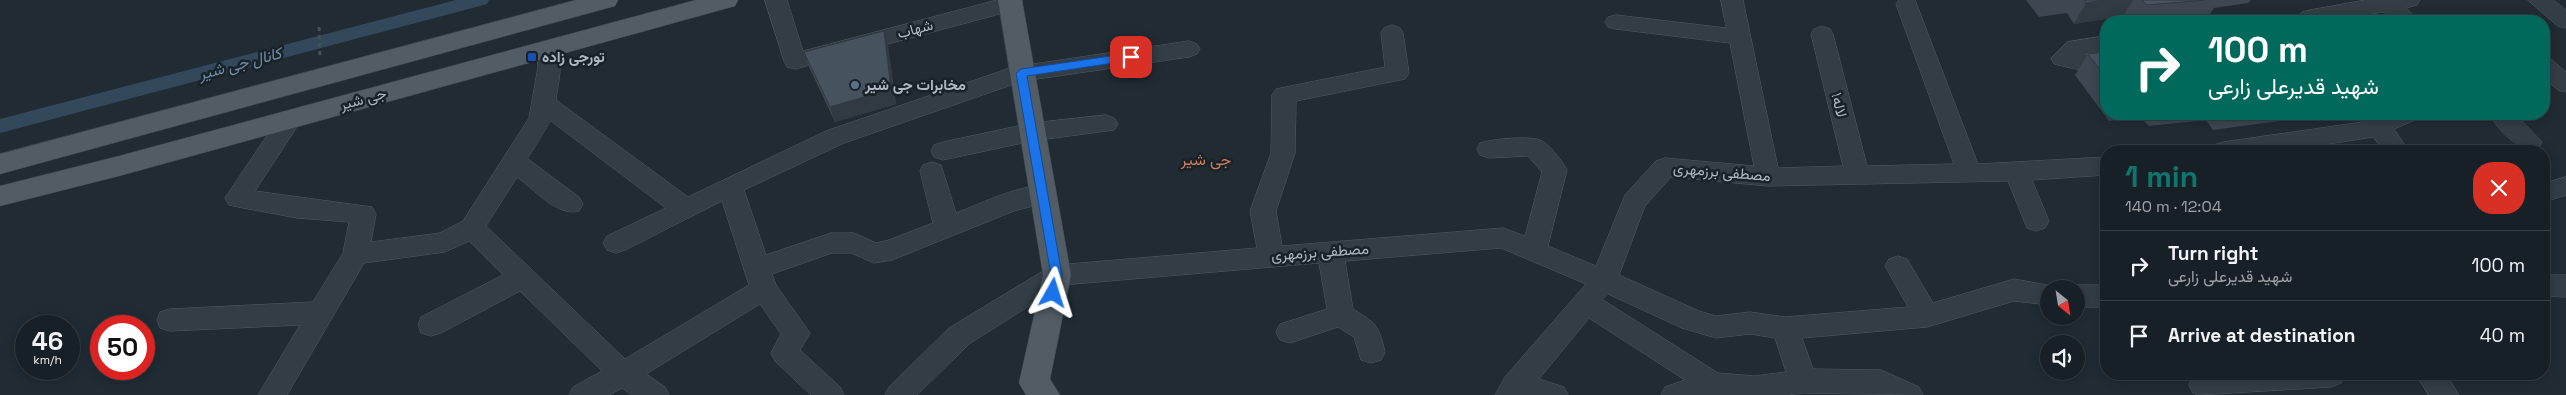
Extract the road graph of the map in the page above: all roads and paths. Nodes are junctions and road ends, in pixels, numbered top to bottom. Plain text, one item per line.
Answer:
1 (606, 0) edge
2 (726, 0) edge
3 (776, 0) edge
4 (1732, 0) edge
5 (2409, 0) edge
6 (2539, 0) edge
7 (1010, 2) edge
8 (1907, 4) dead end
9 (2387, 4) junction
10 (2307, 13) edge
11 (2401, 15) edge
12 (2566, 21) edge
13 (1616, 22) dead end
14 (319, 27) dead end
15 (1392, 33) dead end
16 (1822, 34) dead end
17 (1740, 37) junction
18 (2100, 45) edge
19 (547, 49) junction
20 (1189, 49) dead end
21 (2100, 63) edge
22 (2566, 63) edge
23 (2550, 65) edge
24 (321, 67) dead end
25 (2550, 71) edge
26 (1021, 73) junction
27 (2566, 84) edge
28 (543, 103) junction
29 (290, 119) junction
30 (2374, 120) edge
31 (2507, 120) edge
32 (1106, 124) dead end
33 (133, 128) junction
34 (1032, 132) junction
35 (2530, 142) dead end
36 (2265, 145) edge
37 (2393, 145) edge
38 (1489, 148) dead end
39 (514, 161) junction
40 (0, 164) edge
41 (119, 166) junction
42 (2100, 166) edge
43 (1969, 172) junction
44 (2017, 172) junction
45 (1856, 175) junction
46 (1768, 177) junction
47 (730, 186) junction
48 (2566, 186) edge
49 (2550, 192) edge
50 (1044, 194) junction
51 (0, 196) edge
52 (570, 204) dead end
53 (686, 208) junction
54 (2036, 221) dead end
55 (947, 226) junction
56 (472, 228) junction
57 (616, 243) dead end
58 (1330, 252) junction
59 (1534, 252) junction
60 (356, 254) junction
61 (1270, 256) junction
62 (1898, 266) dead end
63 (1056, 275) junction
64 (524, 276) junction
65 (760, 279) junction
66 (1604, 280) junction
67 (2550, 286) edge
68 (2566, 286) edge
69 (2040, 293) edge
70 (2085, 296) edge
71 (2100, 296) edge
72 (1586, 302) junction
73 (320, 313) junction
74 (1341, 315) junction
75 (1927, 316) junction
76 (170, 320) dead end
77 (431, 325) dead end
78 (1785, 328) junction
79 (1290, 332) dead end
80 (1371, 352) dead end
81 (623, 374) junction
82 (2266, 380) edge
83 (2434, 380) edge
84 (1802, 381) junction
85 (1713, 384) junction
86 (2202, 385) edge
87 (1515, 392) edge
88 (272, 395) edge
89 (583, 395) edge
90 (655, 395) edge
91 (830, 395) edge
92 (899, 395) edge
93 (1045, 395) edge
94 (1554, 395) edge
95 (1675, 395) edge
96 (1909, 395) edge
97 (2445, 395) edge

1 - 33 main road
2 - 19 main road, جی شیر
3 - 7 street, شهاب
4 - 17 street
5 - 9 street
6 - 12 street
7 - 26 main road
8 - 43 street
9 - 10 street
9 - 11 street
13 - 17 street
14 - 24 path
15 - 61 street
16 - 45 street, لاله۱
17 - 46 street
18 - 21 street
19 - 28 street
19 - 29 main road, جی شیر
20 - 26 street
22 - 23 street
25 - 27 street
26 - 34 main road
26 - 47 street
28 - 39 street
28 - 53 street
29 - 41 main road, جی شیر
29 - 60 street
30 - 36 street
30 - 37 street
31 - 35 street
32 - 34 street
33 - 40 main road
33 - 41 main road
34 - 50 main road
34 - 55 street
38 - 59 street
39 - 52 street
39 - 56 street
41 - 51 main road, جی شیر
42 - 44 street, مصطفی برزمهری
43 - 44 street, مصطفی برزمهری
43 - 45 street, مصطفی برزمهری
44 - 54 street
45 - 46 street, مصطفی برزمهری
46 - 66 street, مصطفی برزمهری
47 - 53 street
47 - 65 street
48 - 49 street
50 - 55 street
50 - 63 main road
53 - 57 street
55 - 65 street
56 - 60 street
56 - 64 street
58 - 59 street, مصطفی برزمهری
58 - 61 street, مصطفی برزمهری
58 - 74 street
59 - 66 street, مصطفی برزمهری
60 - 73 street
61 - 63 street, مصطفی برزمهری
62 - 75 street
63 - 92 street
63 - 93 main road
64 - 77 street
64 - 81 street
65 - 81 street
65 - 91 street
66 - 72 street
66 - 78 street
67 - 68 street
69 - 75 street
70 - 71 street
72 - 85 street
72 - 87 street
73 - 76 street
73 - 88 street
74 - 79 street
74 - 80 street
75 - 78 street
78 - 84 street
81 - 89 street
81 - 90 street
82 - 86 street
83 - 97 street
84 - 85 street
84 - 96 street
85 - 95 street
87 - 94 street

